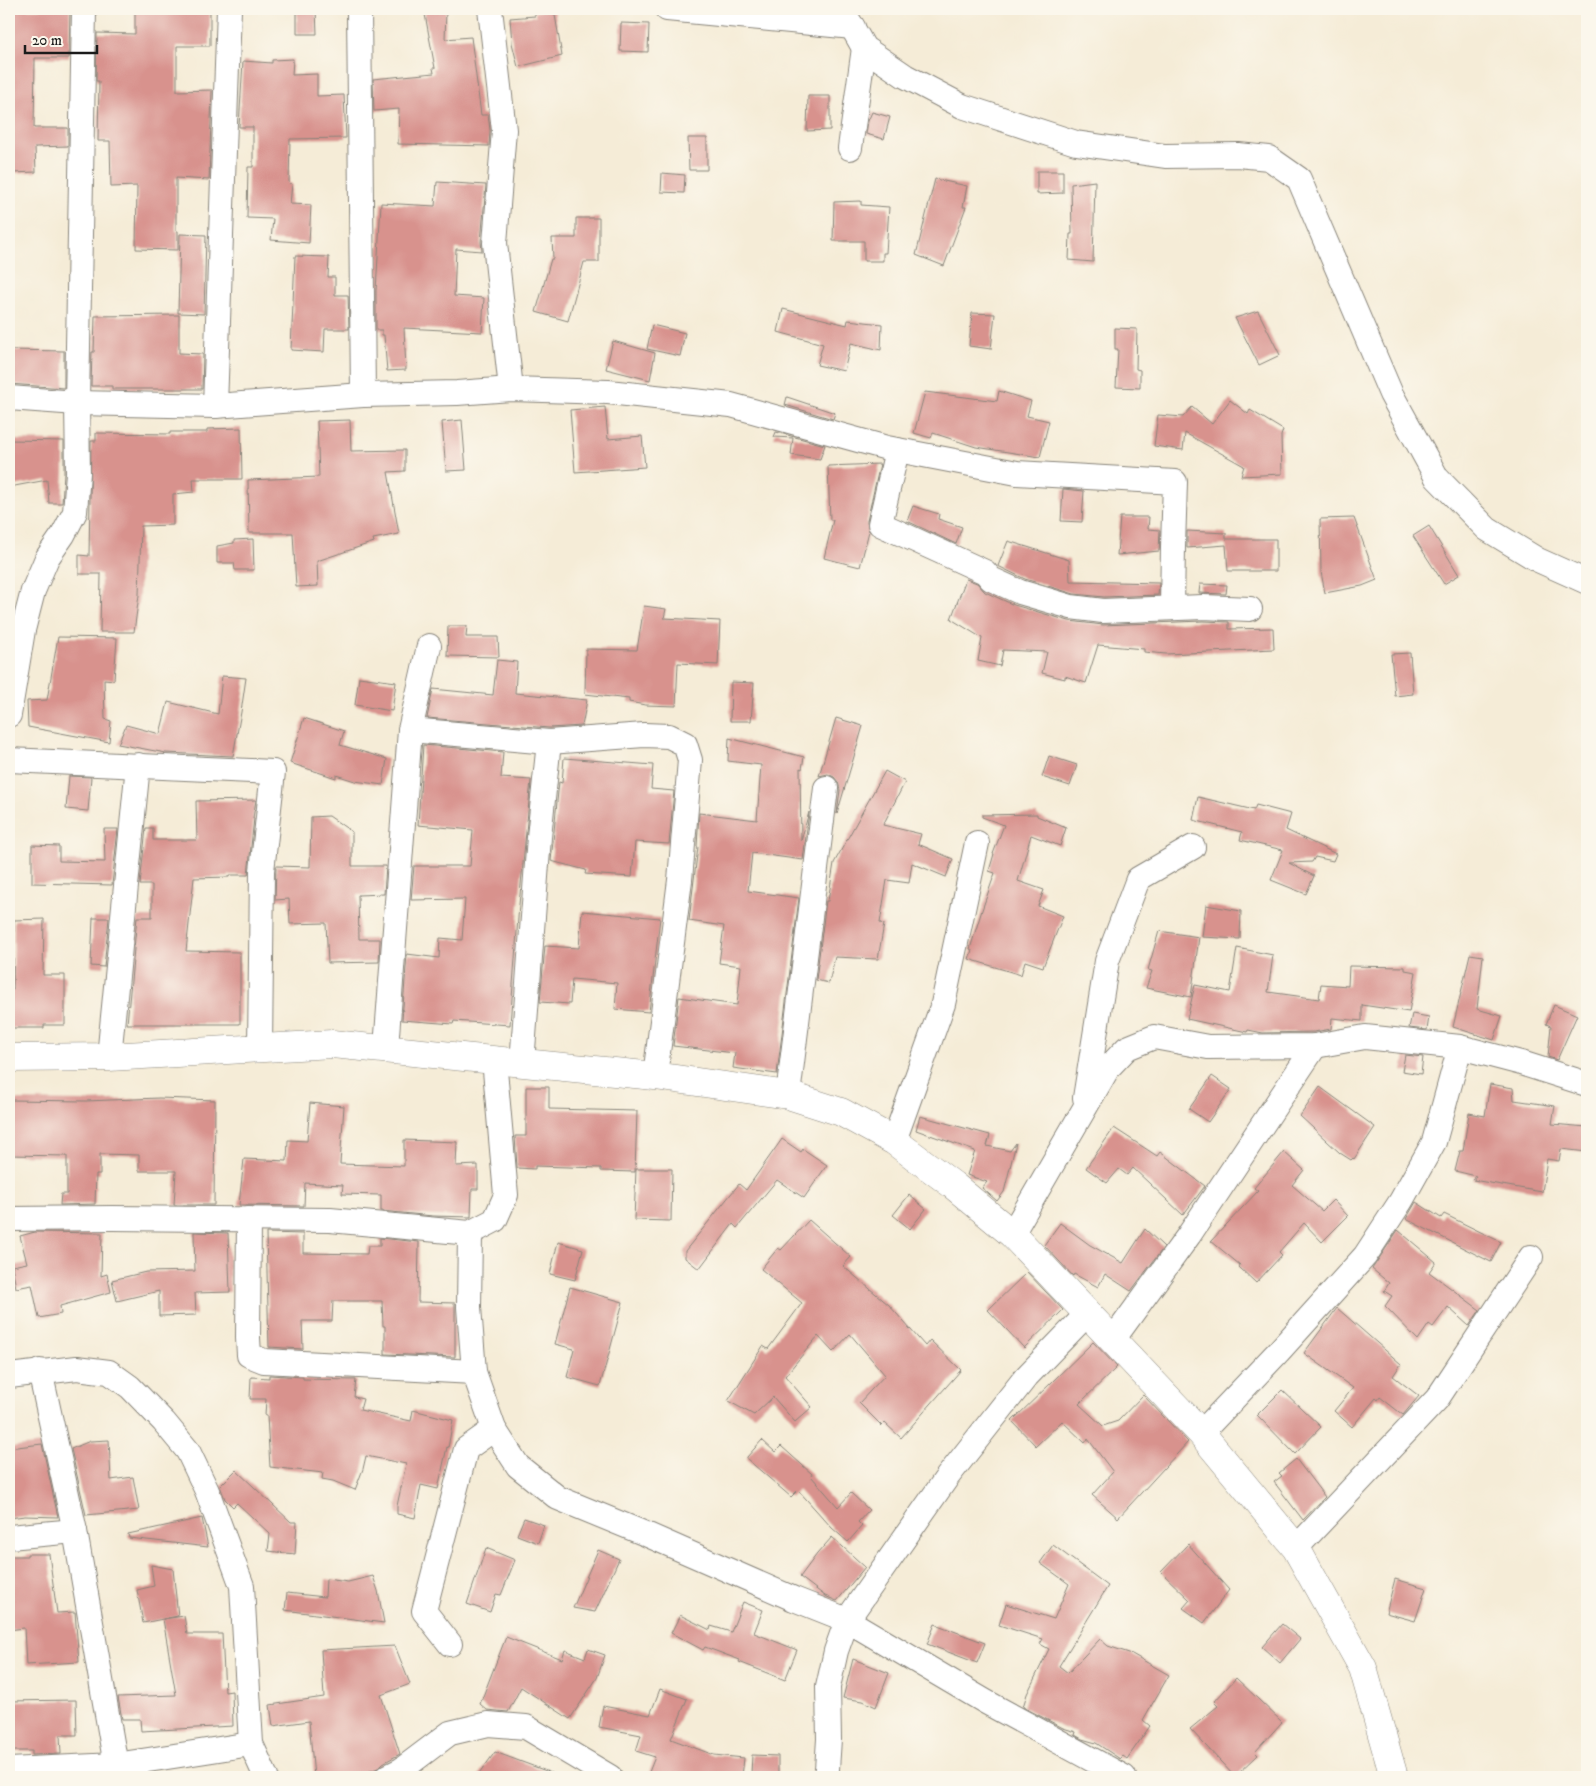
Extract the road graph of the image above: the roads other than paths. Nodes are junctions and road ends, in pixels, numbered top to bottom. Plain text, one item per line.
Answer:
1 (84, 9) edge
2 (229, 9) edge
3 (359, 9) edge
4 (490, 9) edge
5 (667, 9) edge
6 (848, 16) edge
7 (864, 48) junction
8 (850, 148) dead end
9 (511, 389) junction
10 (363, 395) junction
11 (9, 398) edge
12 (77, 403) junction
13 (216, 406) junction
14 (897, 450) junction
15 (1587, 582) edge
16 (1172, 608) junction
17 (1250, 609) dead end
18 (429, 646) dead end
19 (9, 715) edge
20 (410, 730) junction
21 (549, 742) junction
22 (9, 760) edge
23 (138, 765) junction
24 (826, 788) dead end
25 (977, 843) dead end
26 (1193, 847) dead end
27 (1315, 1046) junction
28 (1460, 1047) junction
29 (260, 1048) junction
30 (386, 1048) junction
31 (109, 1057) junction
32 (9, 1058) edge
33 (494, 1060) junction
34 (522, 1063) junction
35 (655, 1076) junction
36 (1587, 1084) edge
37 (788, 1095) junction
38 (1083, 1109) junction
39 (894, 1141) junction
40 (9, 1219) edge
41 (250, 1219) junction
42 (470, 1233) junction
43 (1012, 1234) junction
44 (1531, 1257) dead end
45 (1087, 1314) junction
46 (1112, 1341) junction
47 (40, 1372) junction
48 (474, 1372) junction
49 (9, 1376) edge
50 (494, 1428) junction
51 (1201, 1433) junction
52 (75, 1531) junction
53 (9, 1537) edge
54 (1296, 1548) junction
55 (847, 1620) junction
56 (450, 1644) dead end
57 (251, 1744) junction
58 (9, 1770) edge
59 (117, 1771) edge
60 (266, 1777) edge
61 (386, 1777) edge
62 (610, 1777) edge
63 (824, 1777) edge
64 (1124, 1777) edge
65 (1394, 1777) edge

1 - 12 street
2 - 13 street
3 - 10 street
4 - 9 street
5 - 6 street
6 - 7 street
7 - 8 street
7 - 15 street
9 - 10 street
9 - 14 street
10 - 13 street
11 - 12 street
12 - 13 street
12 - 19 street
14 - 16 street
14 - 16 street
16 - 17 street
18 - 20 street
20 - 21 street
20 - 30 street
21 - 34 street
21 - 35 street
22 - 23 street
23 - 29 street
23 - 31 street
24 - 37 street
25 - 39 street
26 - 38 street
27 - 28 street
27 - 38 street
27 - 46 street
28 - 36 street
28 - 51 street
29 - 30 street
29 - 31 street
30 - 33 street
31 - 32 street
33 - 34 street
33 - 42 street
34 - 35 street
35 - 37 street
37 - 39 street
38 - 43 street
39 - 43 street
40 - 41 street
41 - 42 street
41 - 48 street
42 - 48 street
43 - 45 street
44 - 54 street
45 - 46 street
45 - 55 street
46 - 51 street
47 - 49 street
47 - 52 street
47 - 57 street
48 - 50 street
50 - 55 street
50 - 56 street
51 - 54 street
52 - 53 street
52 - 59 street
54 - 65 street
55 - 63 street
55 - 64 street
57 - 59 street
57 - 60 street
58 - 59 street
61 - 62 street

